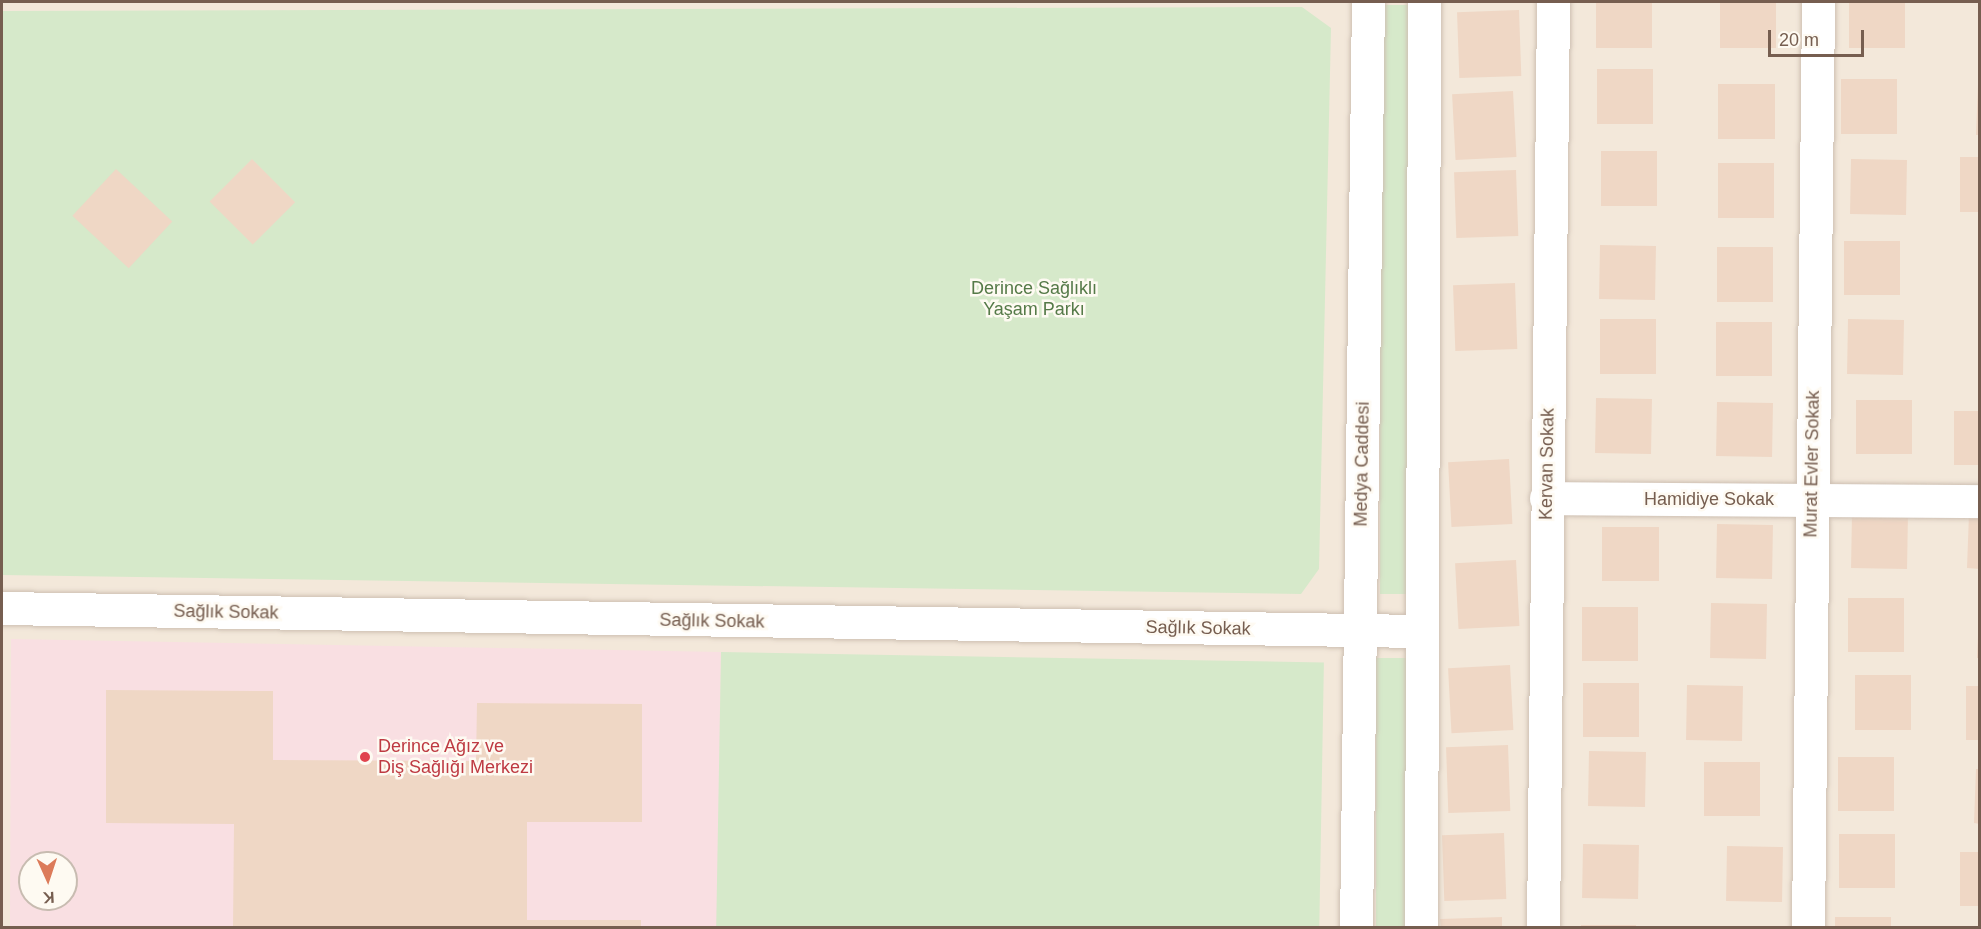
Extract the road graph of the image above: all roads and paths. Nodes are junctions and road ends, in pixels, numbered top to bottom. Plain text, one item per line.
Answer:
1 (1368, 2) edge
2 (1424, 2) edge
3 (1553, 2) edge
4 (1818, 2) edge
5 (1546, 498) junction
6 (1811, 500) junction
7 (1980, 501) edge
8 (2, 608) edge
9 (1360, 630) junction
10 (1422, 631) junction
11 (1356, 927) edge
12 (1421, 927) edge
13 (1543, 927) edge
14 (1808, 927) edge

1 - 9 street, Medya Caddesi
2 - 10 street
3 - 5 street, Kervan Sokak
4 - 6 street, Murat Evler Sokak
5 - 6 street, Hamidiye Sokak
5 - 13 street, Kervan Sokak
6 - 7 street, Hamidiye Sokak
6 - 14 street, Murat Evler Sokak
8 - 9 street, Sağlık Sokak
9 - 10 street, Sağlık Sokak
9 - 11 street, Medya Caddesi
10 - 12 street

